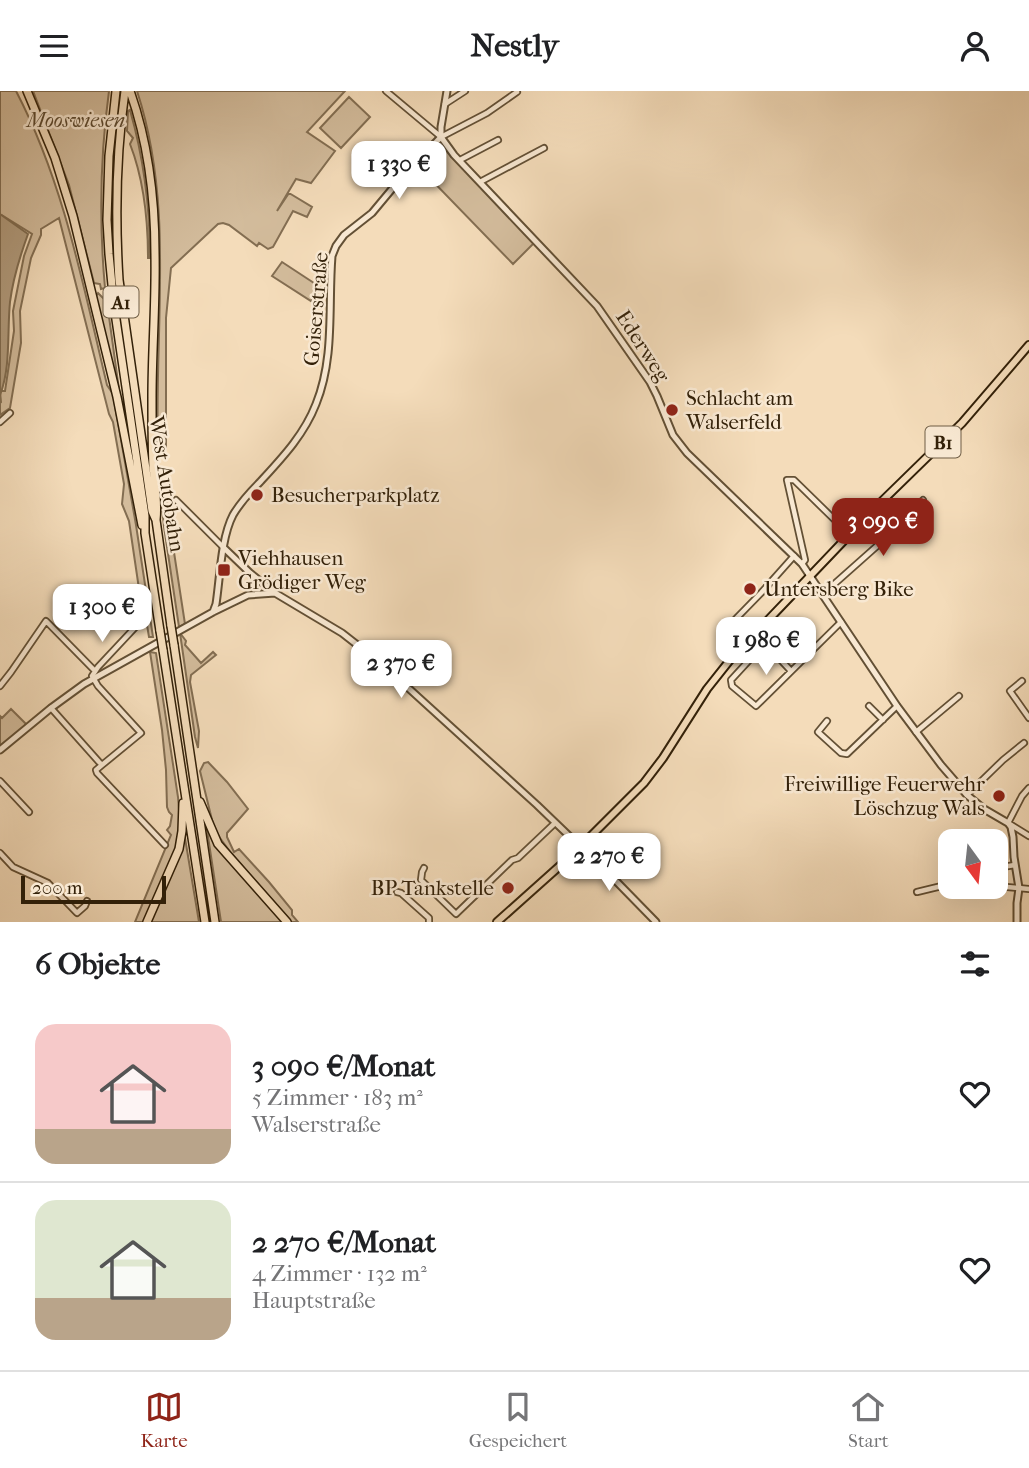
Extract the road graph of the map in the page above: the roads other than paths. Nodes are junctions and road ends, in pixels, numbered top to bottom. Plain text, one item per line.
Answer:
1 (27, 91) edge
2 (116, 91) edge
3 (128, 91) edge
4 (386, 91) edge
5 (447, 91) edge
6 (465, 91) edge
7 (517, 92) edge
8 (445, 104) junction
9 (441, 137) junction
10 (498, 141) dead end
11 (544, 148) dead end
12 (460, 160) junction
13 (480, 182) junction
14 (1029, 345) edge
15 (10, 413) dead end
16 (0, 422) edge
17 (923, 500) dead end
18 (176, 501) dead end
19 (156, 520) junction
20 (844, 529) dead end
21 (145, 533) junction
22 (224, 548) junction
23 (793, 556) junction
24 (802, 564) junction
25 (810, 577) junction
26 (275, 593) junction
27 (823, 594) junction
28 (213, 612) junction
29 (142, 620) dead end
30 (841, 622) junction
31 (721, 633) dead end
32 (95, 670) junction
33 (791, 671) junction
34 (93, 678) junction
35 (1023, 681) dead end
36 (0, 686) edge
37 (958, 696) dead end
38 (869, 706) dead end
39 (897, 706) junction
40 (51, 708) junction
41 (1029, 718) edge
42 (883, 720) junction
43 (827, 721) dead end
44 (916, 732) junction
45 (1024, 743) dead end
46 (0, 750) edge
47 (102, 765) junction
48 (0, 781) edge
49 (195, 787) junction
50 (184, 788) junction
51 (1029, 788) edge
52 (967, 795) junction
53 (29, 812) dead end
54 (555, 823) junction
55 (1008, 823) junction
56 (1029, 836) edge
57 (165, 845) dead end
58 (580, 846) junction
59 (0, 853) edge
60 (1015, 865) junction
61 (1008, 866) edge
62 (424, 869) dead end
63 (938, 887) edge
64 (1008, 887) edge
65 (1019, 888) junction
66 (1029, 890) edge
67 (397, 892) dead end
68 (917, 892) dead end
69 (87, 901) dead end
70 (147, 922) edge
71 (205, 922) edge
72 (215, 922) edge
73 (287, 922) edge
74 (429, 922) edge
75 (497, 922) edge
76 (656, 922) edge
77 (1017, 922) edge

1 - 21 highway
2 - 21 highway, West Autobahn / A1
3 - 19 highway
3 - 19 highway, West Autobahn / A1
4 - 9 street
5 - 8 street
6 - 8 street
7 - 9 street
8 - 9 street
9 - 12 street, Ederweg
9 - 22 street, Goiserstraße
10 - 12 street
11 - 13 street
12 - 13 street, Ederweg
13 - 23 street, Ederweg
14 - 25 main road, B1
15 - 16 street
17 - 27 street
18 - 22 street
19 - 49 highway, West Autobahn / A1, bridge
20 - 24 street
21 - 50 highway, West Autobahn / A1, bridge
22 - 26 street
22 - 28 street, Goiserstraße
23 - 24 street, Ederweg
23 - 31 street
24 - 25 street, Ederweg
25 - 27 street, Ederweg
25 - 58 main road, B1
26 - 28 street
26 - 54 street
27 - 30 street, Ederweg
28 - 34 street
29 - 32 street
30 - 33 street
30 - 39 street, Ederweg
32 - 34 street
32 - 36 street
33 - 33 street
34 - 40 street
34 - 47 street
35 - 41 street
37 - 44 street
38 - 42 street
39 - 42 street
39 - 44 street, Ederweg
40 - 46 street
40 - 47 street
42 - 43 street
44 - 52 street, Ederweg
45 - 52 street
47 - 57 street
48 - 53 street
49 - 72 highway, West Autobahn / A1
49 - 73 highway
50 - 70 highway
50 - 71 highway, West Autobahn / A1
51 - 55 street
52 - 55 street, Ederweg
54 - 58 street
54 - 62 street
55 - 56 street
55 - 60 street
58 - 75 main road, B1
58 - 76 street
59 - 69 street
60 - 61 street
60 - 65 street
63 - 68 street
64 - 65 street
65 - 66 street
65 - 77 street
67 - 74 street

